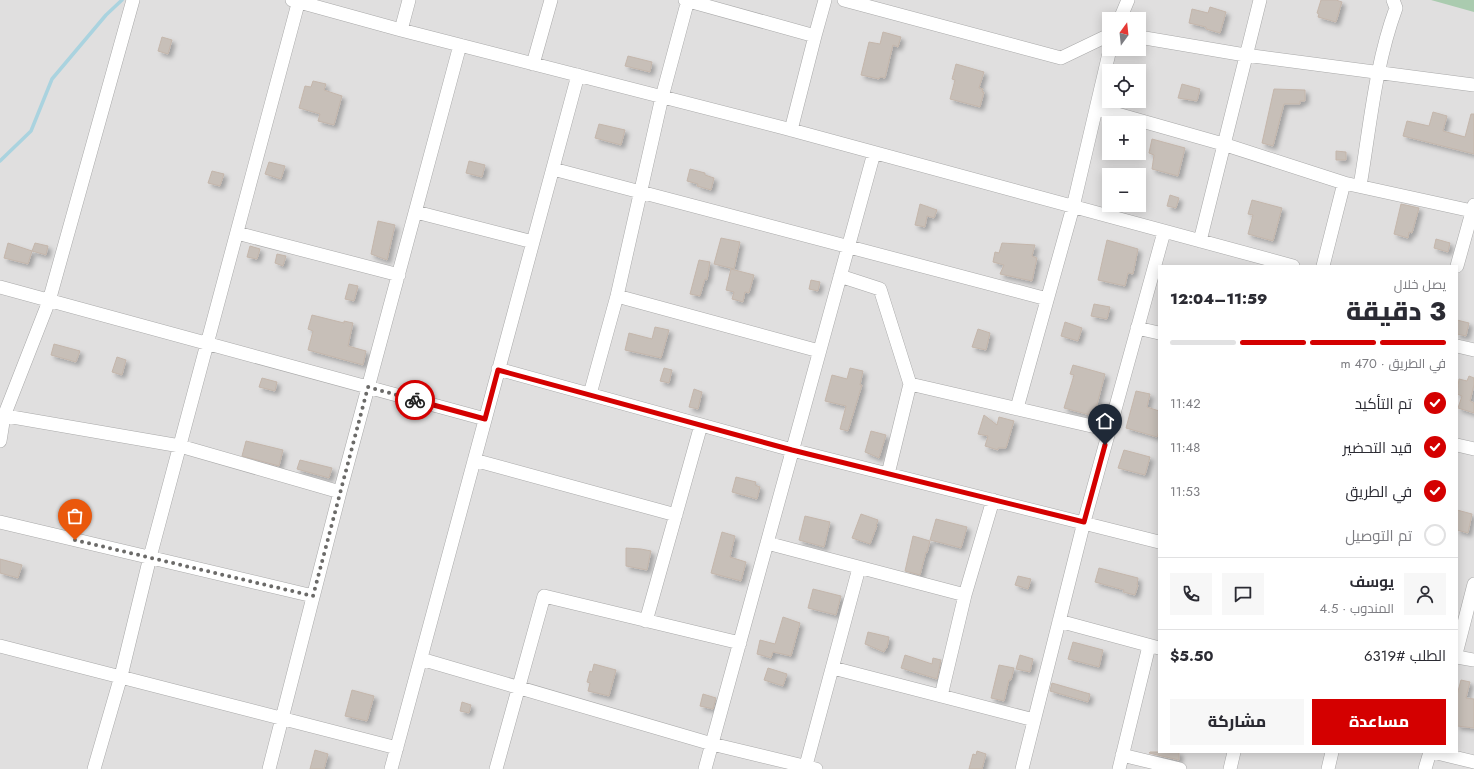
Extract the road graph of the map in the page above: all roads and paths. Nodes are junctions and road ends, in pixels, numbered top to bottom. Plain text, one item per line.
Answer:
1 (133, 0) edge
2 (408, 0) edge
3 (551, 0) edge
4 (687, 0) edge
5 (825, 0) edge
6 (844, 0) edge
7 (1128, 0) edge
8 (1260, 0) edge
9 (1393, 0) edge
10 (296, 1) edge
11 (1123, 12) edge
12 (401, 30) junction
13 (815, 36) junction
14 (1102, 38) edge
15 (1146, 38) edge
16 (460, 45) junction
17 (1245, 55) junction
18 (1108, 56) edge
19 (533, 64) junction
20 (1379, 72) junction
21 (578, 75) junction
22 (1474, 84) edge
23 (662, 97) junction
24 (1096, 108) junction
25 (791, 130) junction
26 (1223, 144) junction
27 (874, 153) junction
28 (553, 169) junction
29 (1344, 183) junction
30 (1360, 186) junction
31 (641, 193) junction
32 (1073, 207) junction
33 (1473, 208) edge
34 (416, 212) junction
35 (1164, 232) junction
36 (237, 233) junction
37 (1200, 241) junction
38 (533, 242) junction
39 (848, 248) junction
40 (1289, 265) edge
41 (1323, 265) edge
42 (1457, 265) edge
43 (399, 275) junction
44 (840, 276) junction
45 (0, 287) edge
46 (617, 296) junction
47 (1047, 299) junction
48 (49, 301) junction
49 (1137, 328) junction
50 (1158, 333) edge
51 (207, 343) junction
52 (1458, 346) edge
53 (1474, 350) edge
54 (819, 351) junction
55 (498, 370) junction
56 (910, 384) junction
57 (368, 387) junction
58 (590, 394) junction
59 (1017, 408) junction
60 (2, 415) edge
61 (485, 419) junction
62 (700, 425) junction
63 (1109, 430) junction
64 (0, 441) edge
65 (1458, 445) edge
66 (180, 446) junction
67 (1474, 449) edge
68 (792, 450) junction
69 (474, 460) junction
70 (888, 474) junction
71 (340, 492) junction
72 (993, 500) junction
73 (676, 515) junction
74 (0, 522) edge
75 (1084, 522) junction
76 (1158, 542) edge
77 (767, 543) junction
78 (150, 557) junction
79 (859, 568) junction
80 (1474, 584) edge
81 (965, 595) junction
82 (313, 596) junction
83 (646, 621) junction
84 (1059, 621) junction
85 (740, 643) junction
86 (0, 646) edge
87 (1458, 646) edge
88 (1154, 647) edge
89 (1458, 657) edge
90 (421, 659) junction
91 (1474, 660) edge
92 (833, 668) junction
93 (121, 676) junction
94 (518, 687) junction
95 (941, 696) junction
96 (282, 719) junction
97 (1034, 720) junction
98 (712, 744) junction
99 (397, 748) junction
100 (1234, 753) edge
101 (1332, 753) edge
102 (1431, 753) edge
103 (1435, 753) edge
104 (1122, 756) junction
105 (1474, 762) edge
106 (809, 768) edge
107 (94, 769) edge
108 (269, 769) edge
109 (391, 769) edge
110 (496, 769) edge
111 (706, 769) edge
112 (1022, 769) edge
113 (1119, 769) edge
114 (1180, 769) edge
115 (1230, 769) edge
116 (1328, 769) edge
117 (1426, 769) edge

1 - 48 street
2 - 12 street
3 - 19 street
4 - 13 street
4 - 23 street
5 - 13 street
6 - 14 street
7 - 11 street
8 - 17 street
9 - 20 street
10 - 12 street
10 - 36 street
12 - 16 street
13 - 25 street
15 - 17 street
16 - 19 street
16 - 34 street
17 - 20 street
17 - 26 street
18 - 24 street
19 - 21 street
20 - 22 street
20 - 30 street
21 - 23 street
21 - 28 street
23 - 25 street
23 - 31 street
24 - 26 street
24 - 32 street
25 - 27 street
26 - 29 street
26 - 37 street
27 - 32 street
27 - 39 street
28 - 31 street
28 - 38 street
29 - 30 street
29 - 41 street
30 - 33 street
31 - 39 street
31 - 46 street
32 - 35 street
32 - 47 street
33 - 42 street
34 - 38 street
34 - 43 street
35 - 37 street
35 - 49 street
36 - 43 street
36 - 51 street
37 - 40 street
38 - 55 street
39 - 44 street
39 - 47 street
43 - 57 street
44 - 54 street
44 - 56 street
45 - 48 street
46 - 54 street
46 - 58 street
47 - 59 street
48 - 51 street
48 - 60 street
49 - 50 street
49 - 63 street
51 - 57 street
51 - 66 street
52 - 53 street
54 - 68 street
55 - 58 street
55 - 61 street
56 - 59 street
56 - 70 street
57 - 61 street
57 - 71 street
58 - 62 street
59 - 63 street
60 - 64 street
60 - 66 street
61 - 69 street
62 - 68 street
62 - 73 street
63 - 75 street
65 - 67 street
66 - 71 street
66 - 78 street
68 - 70 street
68 - 77 street
69 - 73 street
69 - 90 street
70 - 72 street
71 - 82 street
72 - 75 street
72 - 81 street
73 - 83 street
74 - 78 street
75 - 76 street
75 - 84 street
77 - 79 street
77 - 85 street
78 - 82 street
78 - 93 street
79 - 81 street
79 - 92 street
80 - 87 street
81 - 95 street
82 - 96 street
83 - 85 street
83 - 94 street
84 - 88 street
84 - 97 street
85 - 98 street
86 - 93 street
88 - 104 street
89 - 91 street
90 - 94 street
90 - 99 street
92 - 95 street
92 - 106 street
93 - 96 street
93 - 107 street
94 - 98 street
94 - 110 street
95 - 97 street
96 - 99 street
96 - 108 street
97 - 112 street
98 - 106 street
98 - 111 street
99 - 109 street
100 - 115 street
101 - 116 street
102 - 117 street
103 - 105 street
104 - 113 street
104 - 114 street

